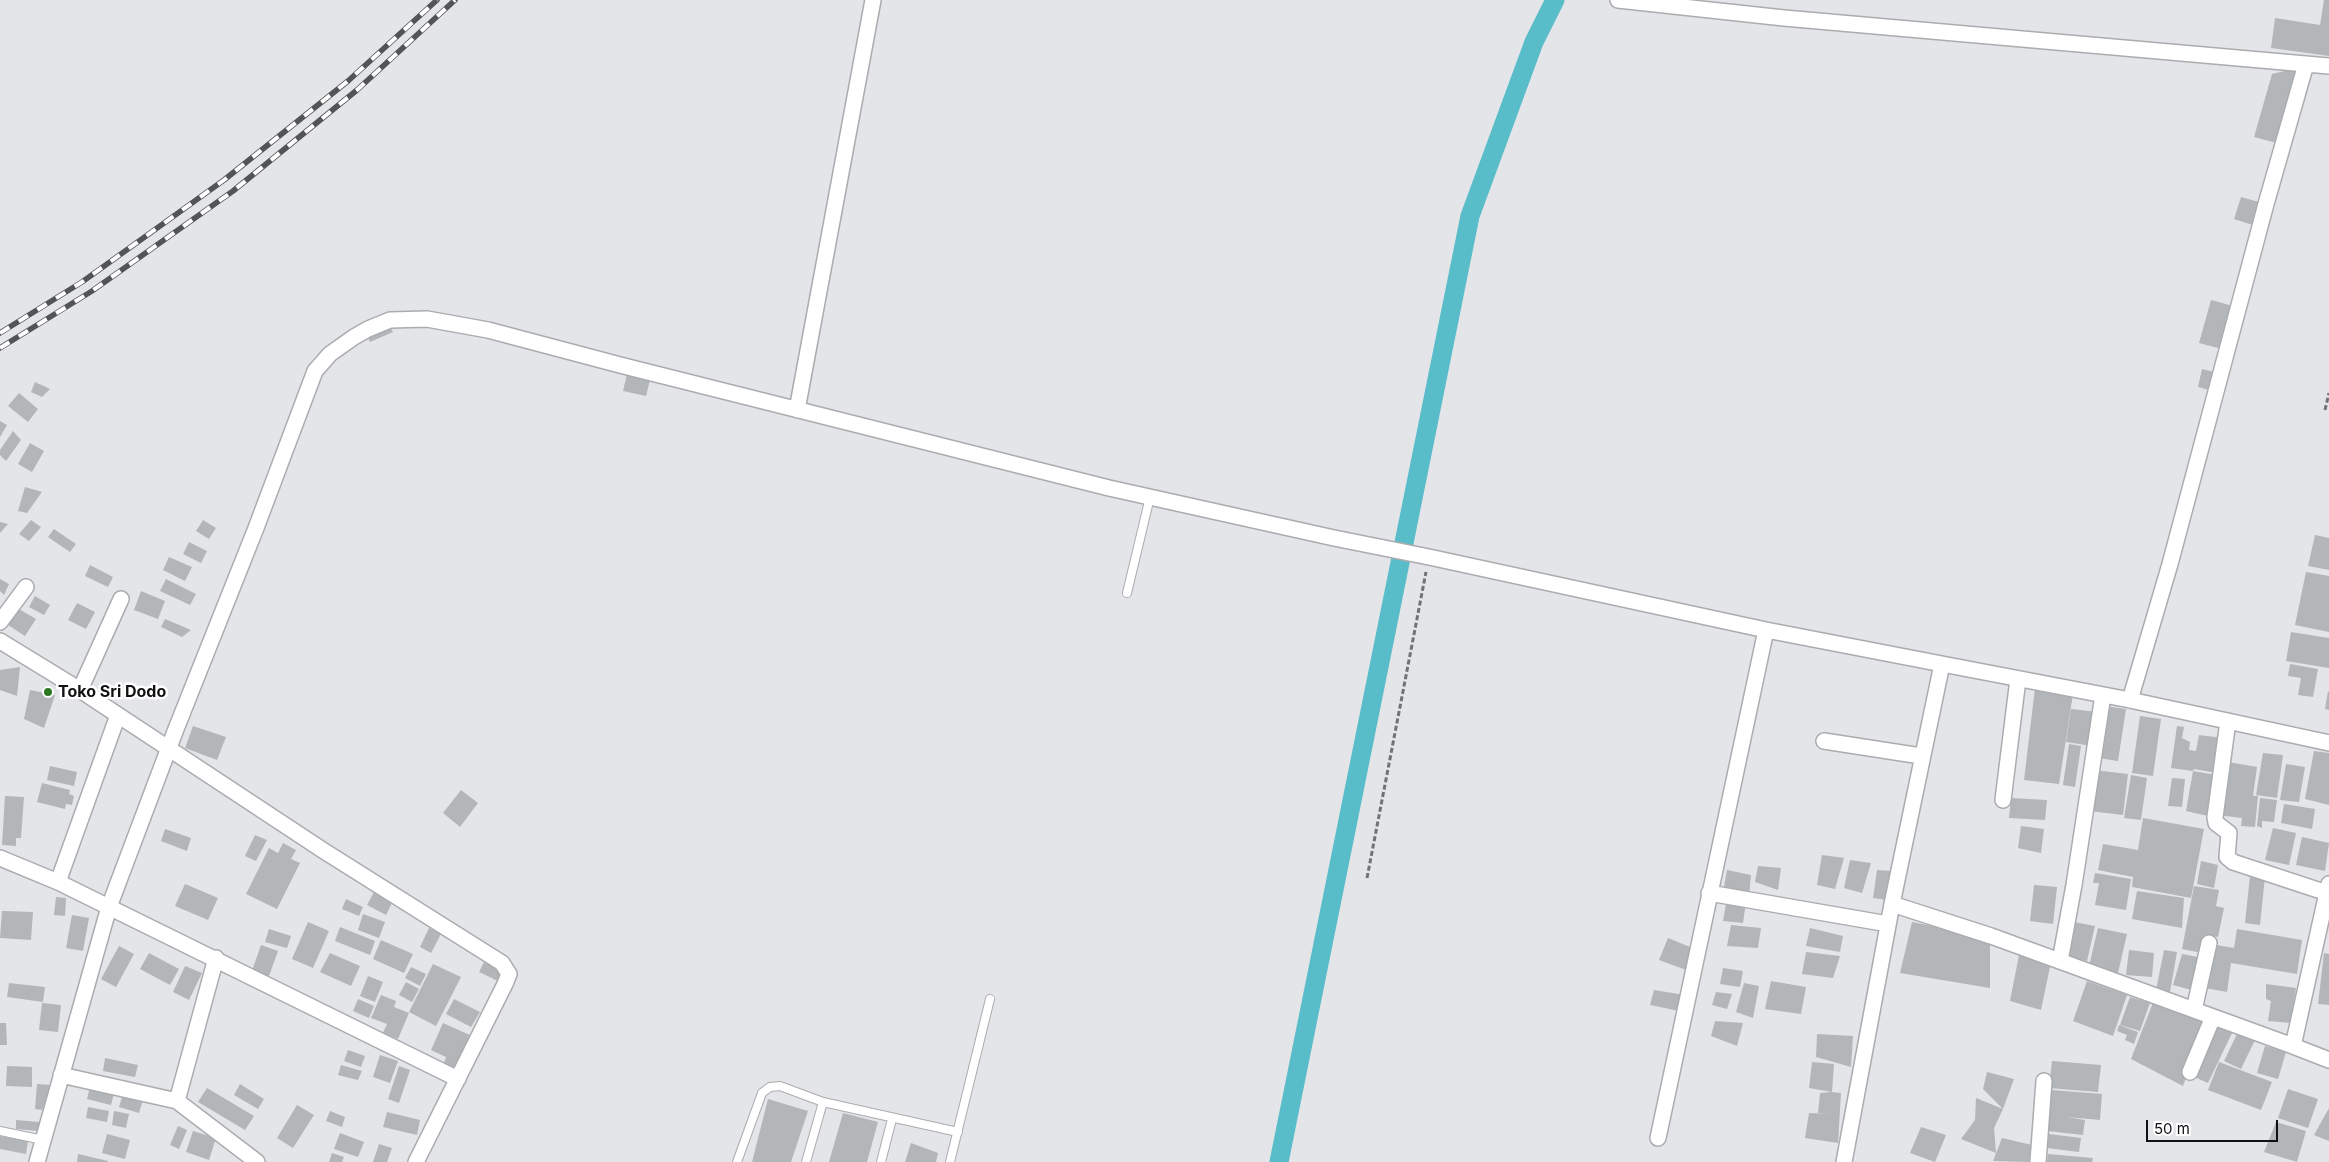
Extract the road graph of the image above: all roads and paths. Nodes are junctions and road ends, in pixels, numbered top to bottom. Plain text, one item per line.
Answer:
1 (873, 0) edge
2 (1618, 0) edge
3 (2306, 64) junction
4 (2329, 66) edge
5 (2329, 393) edge
6 (797, 410) junction
7 (2325, 410) dead end
8 (1150, 497) junction
9 (1426, 556) junction
10 (26, 588) dead end
11 (1127, 593) dead end
12 (121, 599) dead end
13 (0, 622) edge
14 (1766, 630) junction
15 (0, 642) edge
16 (1942, 664) junction
17 (2018, 679) junction
18 (80, 690) junction
19 (2103, 695) junction
20 (2130, 700) junction
21 (118, 715) junction
22 (2228, 721) junction
23 (1824, 741) dead end
24 (2329, 743) edge
25 (169, 748) junction
26 (1921, 756) junction
27 (2003, 800) dead end
28 (0, 858) edge
29 (1367, 878) dead end
30 (58, 882) junction
31 (2328, 889) edge
32 (1709, 893) junction
33 (1892, 904) junction
34 (109, 907) junction
35 (2327, 910) edge
36 (1888, 924) junction
37 (2210, 944) dead end
38 (216, 958) junction
39 (2060, 961) junction
40 (990, 999) dead end
41 (2194, 1010) junction
42 (2213, 1017) junction
43 (2293, 1046) junction
44 (2329, 1060) edge
45 (2190, 1072) dead end
46 (61, 1075) junction
47 (458, 1079) junction
48 (2044, 1081) dead end
49 (177, 1101) junction
50 (823, 1102) junction
51 (892, 1118) junction
52 (0, 1131) edge
53 (958, 1132) junction
54 (1658, 1138) dead end
55 (43, 1140) junction
56 (37, 1162) edge
57 (257, 1162) edge
58 (416, 1162) edge
59 (737, 1162) edge
60 (806, 1162) edge
61 (881, 1162) edge
62 (950, 1162) edge
63 (1844, 1162) edge
64 (2038, 1162) edge

1 - 6 street
2 - 3 street
3 - 4 street
3 - 20 street
5 - 7 path
6 - 8 street
6 - 25 street
8 - 9 street
8 - 11 lane
9 - 14 street
9 - 29 path
10 - 13 street
12 - 18 street
14 - 16 street
14 - 32 street
15 - 18 street
16 - 17 street
16 - 26 street
17 - 19 street
17 - 27 street
18 - 21 street
19 - 20 street
19 - 39 street
20 - 22 street
21 - 25 street
21 - 30 street
22 - 24 street
22 - 31 street
23 - 26 street
25 - 34 street
25 - 47 street
26 - 33 street
28 - 30 street
30 - 34 street
31 - 35 street
32 - 36 street
32 - 54 street
33 - 36 street
33 - 39 street
34 - 38 street
34 - 46 street
35 - 43 street
36 - 63 street
37 - 41 street
38 - 47 street
38 - 49 street
39 - 41 street
40 - 53 lane
41 - 42 street
42 - 43 street
42 - 45 street
43 - 44 street
46 - 49 street
46 - 55 street
47 - 58 street
48 - 64 street
49 - 57 street
50 - 51 lane
50 - 59 lane
50 - 60 lane
51 - 53 lane
51 - 61 lane
52 - 55 lane
53 - 62 lane
55 - 56 street

